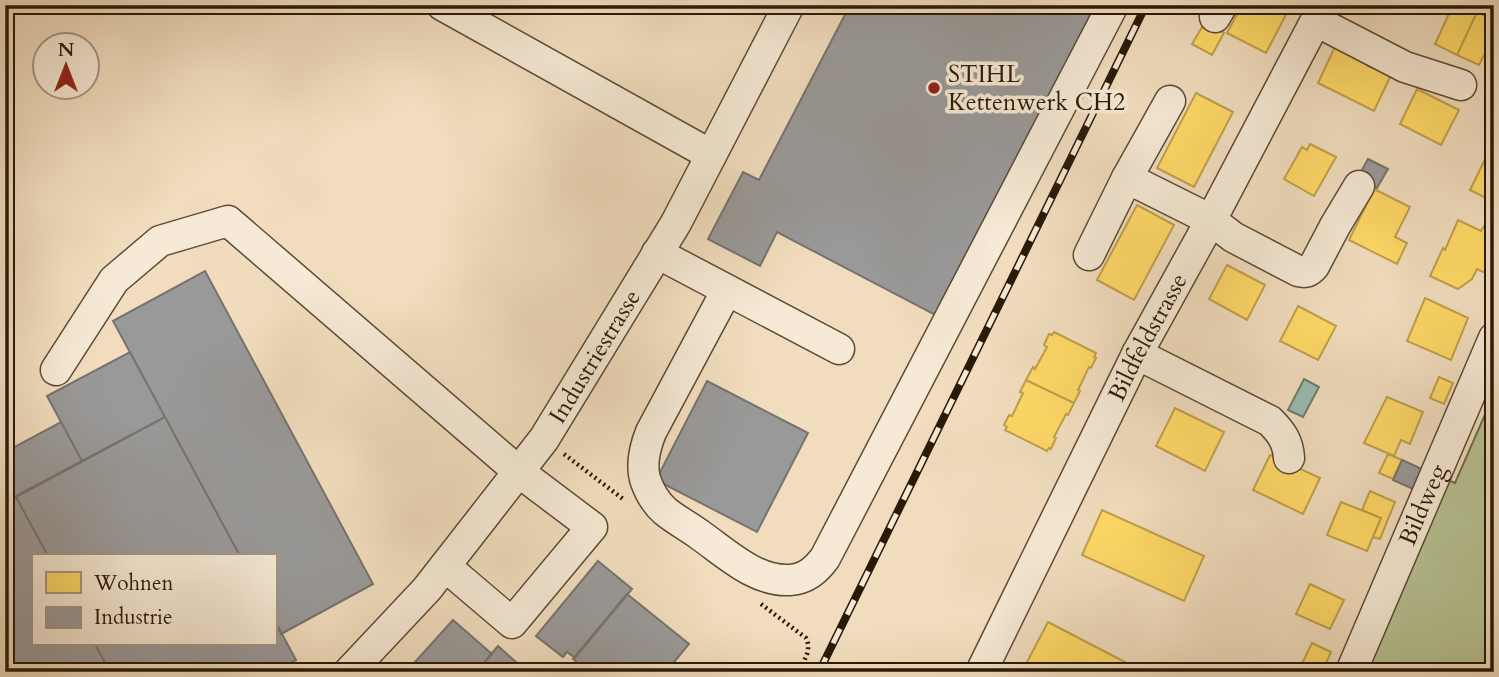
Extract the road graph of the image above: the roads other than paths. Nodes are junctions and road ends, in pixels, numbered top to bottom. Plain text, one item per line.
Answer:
1 (442, 5) edge
2 (789, 5) edge
3 (1113, 5) edge
4 (1320, 13) edge
5 (1461, 85) dead end
6 (1170, 101) dead end
7 (711, 155) junction
8 (1127, 178) junction
9 (1359, 187) dead end
10 (1211, 220) junction
11 (657, 253) junction
12 (1089, 255) dead end
13 (727, 290) junction
14 (1494, 338) edge
15 (839, 349) dead end
16 (1138, 354) junction
17 (56, 370) dead end
18 (1482, 400) edge
19 (1289, 458) dead end
20 (520, 472) junction
21 (445, 566) junction
22 (349, 672) edge
23 (981, 672) edge
24 (1351, 672) edge

1 - 7 street
2 - 7 street, Industriestrasse
3 - 13 street
4 - 5 street
4 - 10 street, Bildfeldstrasse
6 - 8 street
7 - 11 street, Industriestrasse
8 - 10 street
8 - 12 street
9 - 10 street
10 - 16 street, Bildfeldstrasse
11 - 13 street
11 - 20 street, Industriestrasse
13 - 15 street
14 - 18 street, Bildweg
16 - 19 street
16 - 23 street, Bildfeldstrasse
17 - 20 street
18 - 24 street, Bildweg
20 - 21 street, Industriestrasse
20 - 21 street
21 - 22 street, Industriestrasse

